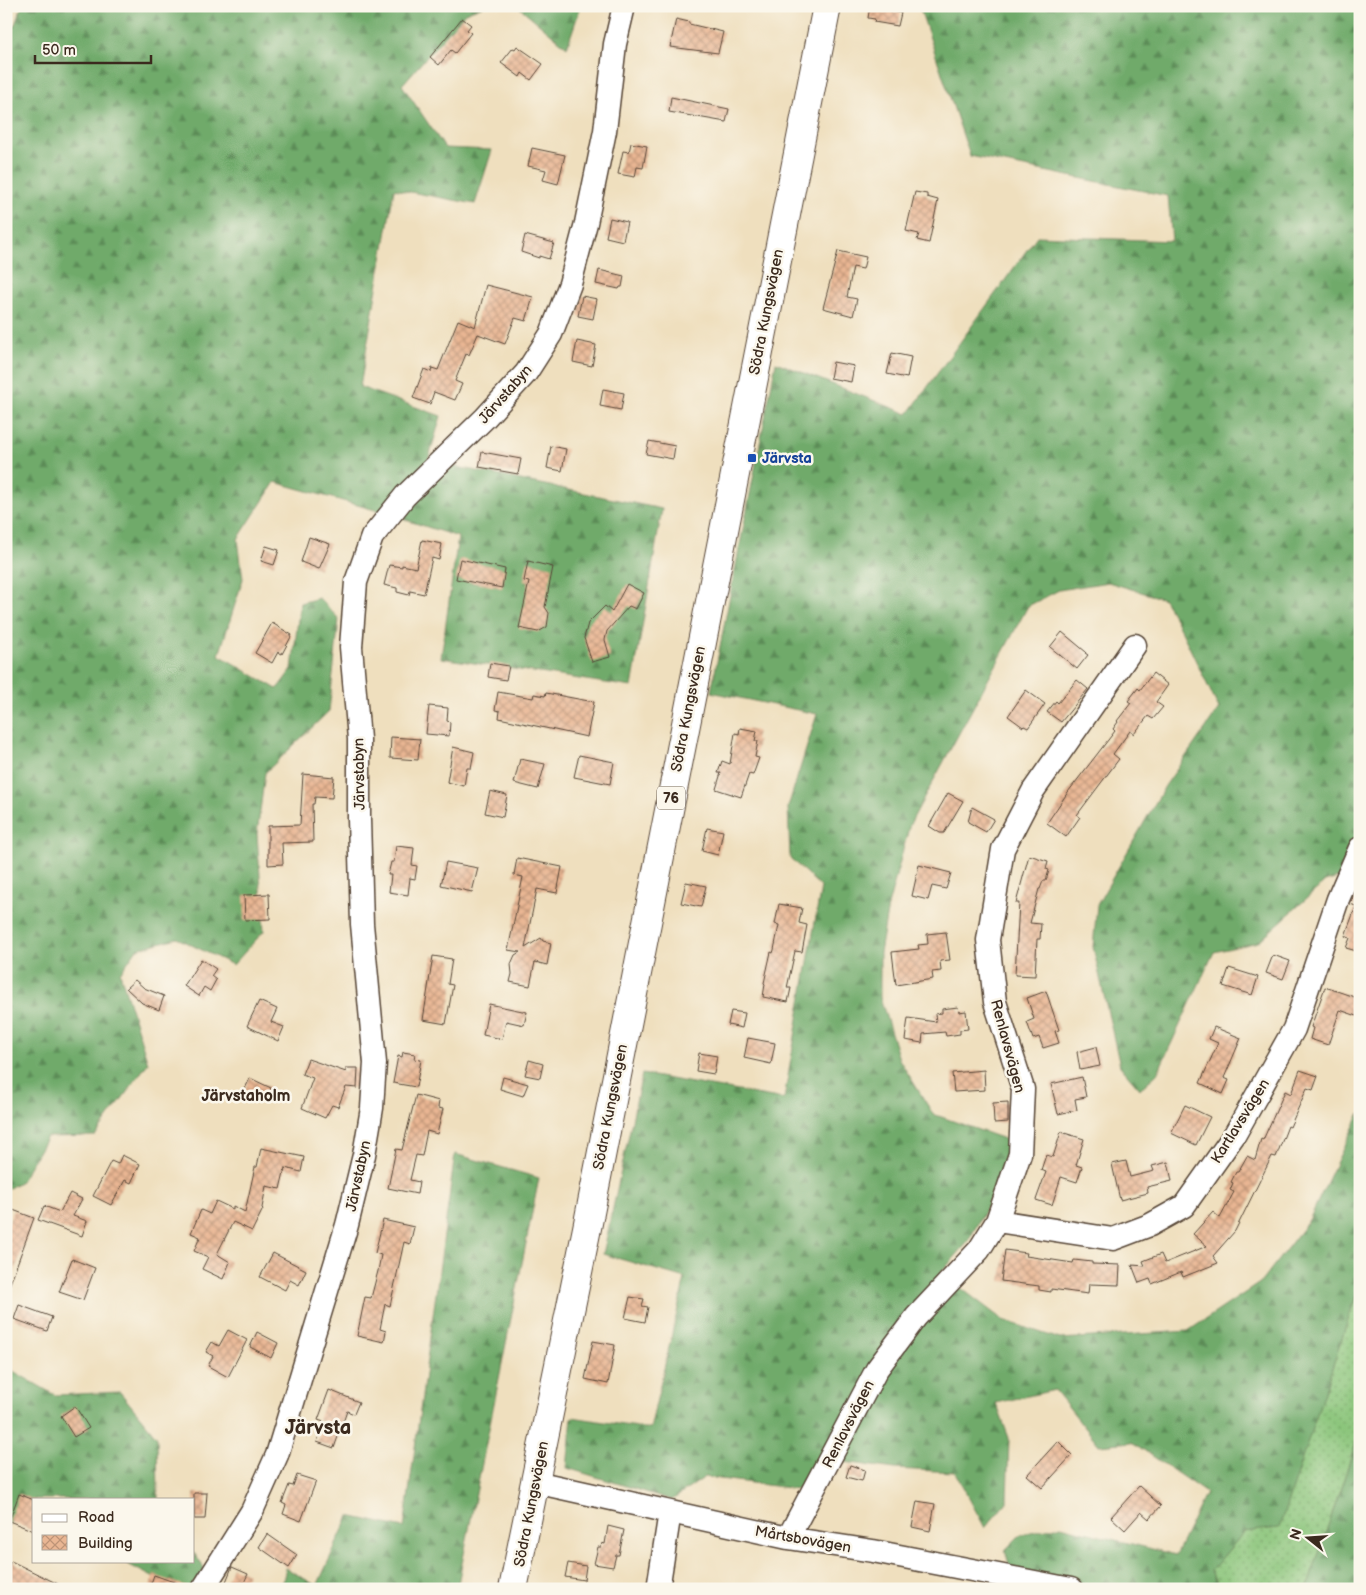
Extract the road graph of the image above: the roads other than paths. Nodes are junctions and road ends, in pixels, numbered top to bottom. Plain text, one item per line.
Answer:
1 (624, 6) edge
2 (827, 6) edge
3 (1136, 645) dead end
4 (1360, 848) edge
5 (996, 1221) junction
6 (535, 1482) junction
7 (670, 1512) junction
8 (788, 1538) junction
9 (203, 1589) edge
10 (514, 1589) edge
11 (658, 1589) edge
12 (1071, 1589) edge

1 - 9 street, Järvstabyn
2 - 6 main road, Södra Kungsvägen / 76
3 - 5 street, Renlavsvägen
4 - 5 street, Kartlavsvägen
5 - 8 street, Renlavsvägen
6 - 7 street, Mårtsbovägen
6 - 10 main road, Södra Kungsvägen / 76
7 - 8 street, Mårtsbovägen
7 - 11 street
8 - 12 street, Mårtsbovägen

